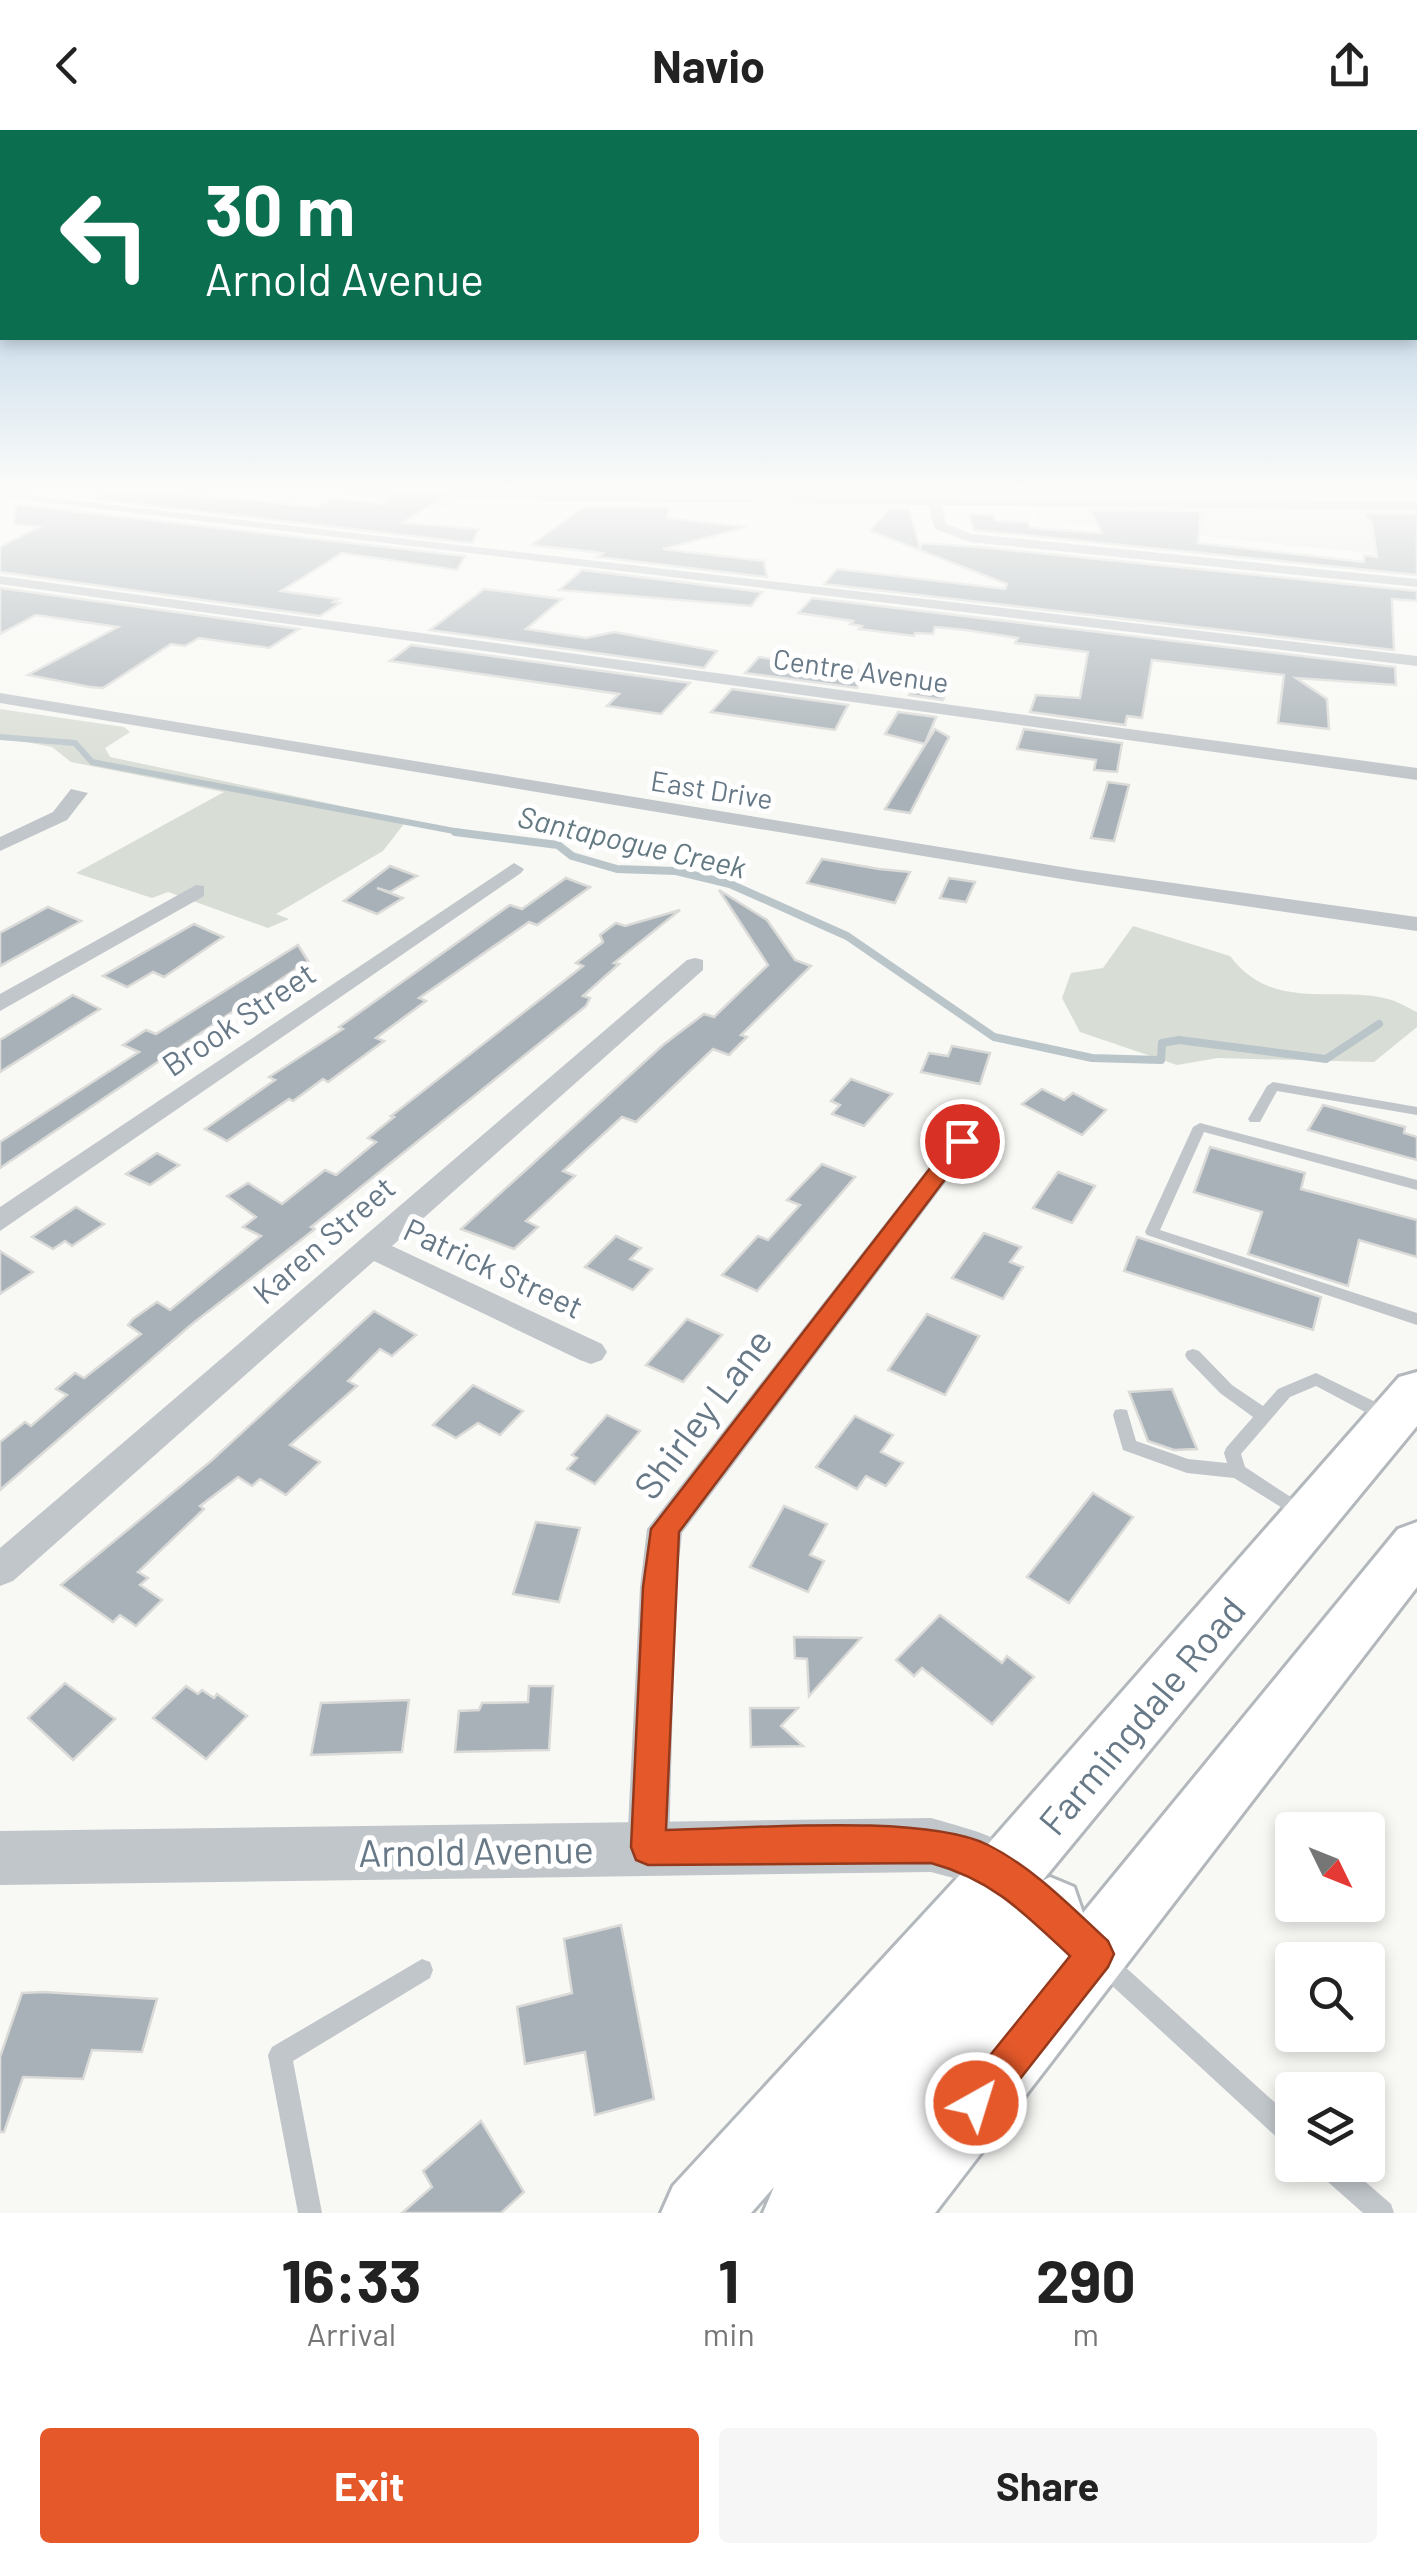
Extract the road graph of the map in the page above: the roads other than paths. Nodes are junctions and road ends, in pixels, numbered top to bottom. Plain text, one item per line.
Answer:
1 (67, 589) edge
2 (812, 589) edge
3 (1417, 661) edge
4 (0, 698) edge
5 (1417, 774) edge
6 (78, 792) dead end
7 (0, 845) edge
8 (514, 869) dead end
9 (196, 892) dead end
10 (1417, 924) edge
11 (696, 965) dead end
12 (0, 1004) edge
13 (1417, 1111) edge
14 (1256, 1119) dead end
15 (962, 1141) dead end
16 (1417, 1185) edge
17 (0, 1221) edge
18 (368, 1246) junction
19 (1417, 1319) edge
20 (591, 1352) dead end
21 (1193, 1355) dead end
22 (1405, 1405) edge
23 (1121, 1415) dead end
24 (1264, 1416) junction
25 (1238, 1471) junction
26 (1309, 1518) junction
27 (1409, 1569) edge
28 (0, 1570) edge
29 (648, 1847) junction
30 (0, 1858) edge
31 (1050, 1913) junction
32 (422, 1970) dead end
33 (1275, 2118) edge
34 (1347, 2182) edge
35 (310, 2213) edge
36 (700, 2213) edge
37 (802, 2213) edge
38 (888, 2213) edge
39 (1382, 2213) edge

1 - 5 street, Centre Avenue
2 - 3 street
4 - 10 street, East Drive
6 - 7 street
8 - 17 street, Brook Street
9 - 12 street
11 - 18 street, Karen Street
13 - 14 lane
15 - 29 street, Shirley Lane
16 - 19 lane
18 - 20 street, Patrick Street
18 - 28 street, Karen Street
21 - 24 lane
22 - 24 lane
22 - 26 main road, Farmingdale Road
23 - 25 lane
24 - 25 lane
25 - 26 lane
26 - 31 main road, Farmingdale Road
27 - 31 main road, Farmingdale Road
29 - 30 street, Arnold Avenue
29 - 31 street, Arnold Avenue
31 - 33 lane
31 - 36 main road, Farmingdale Road
31 - 37 main road
31 - 38 main road, Farmingdale Road
32 - 35 lane
34 - 39 lane

